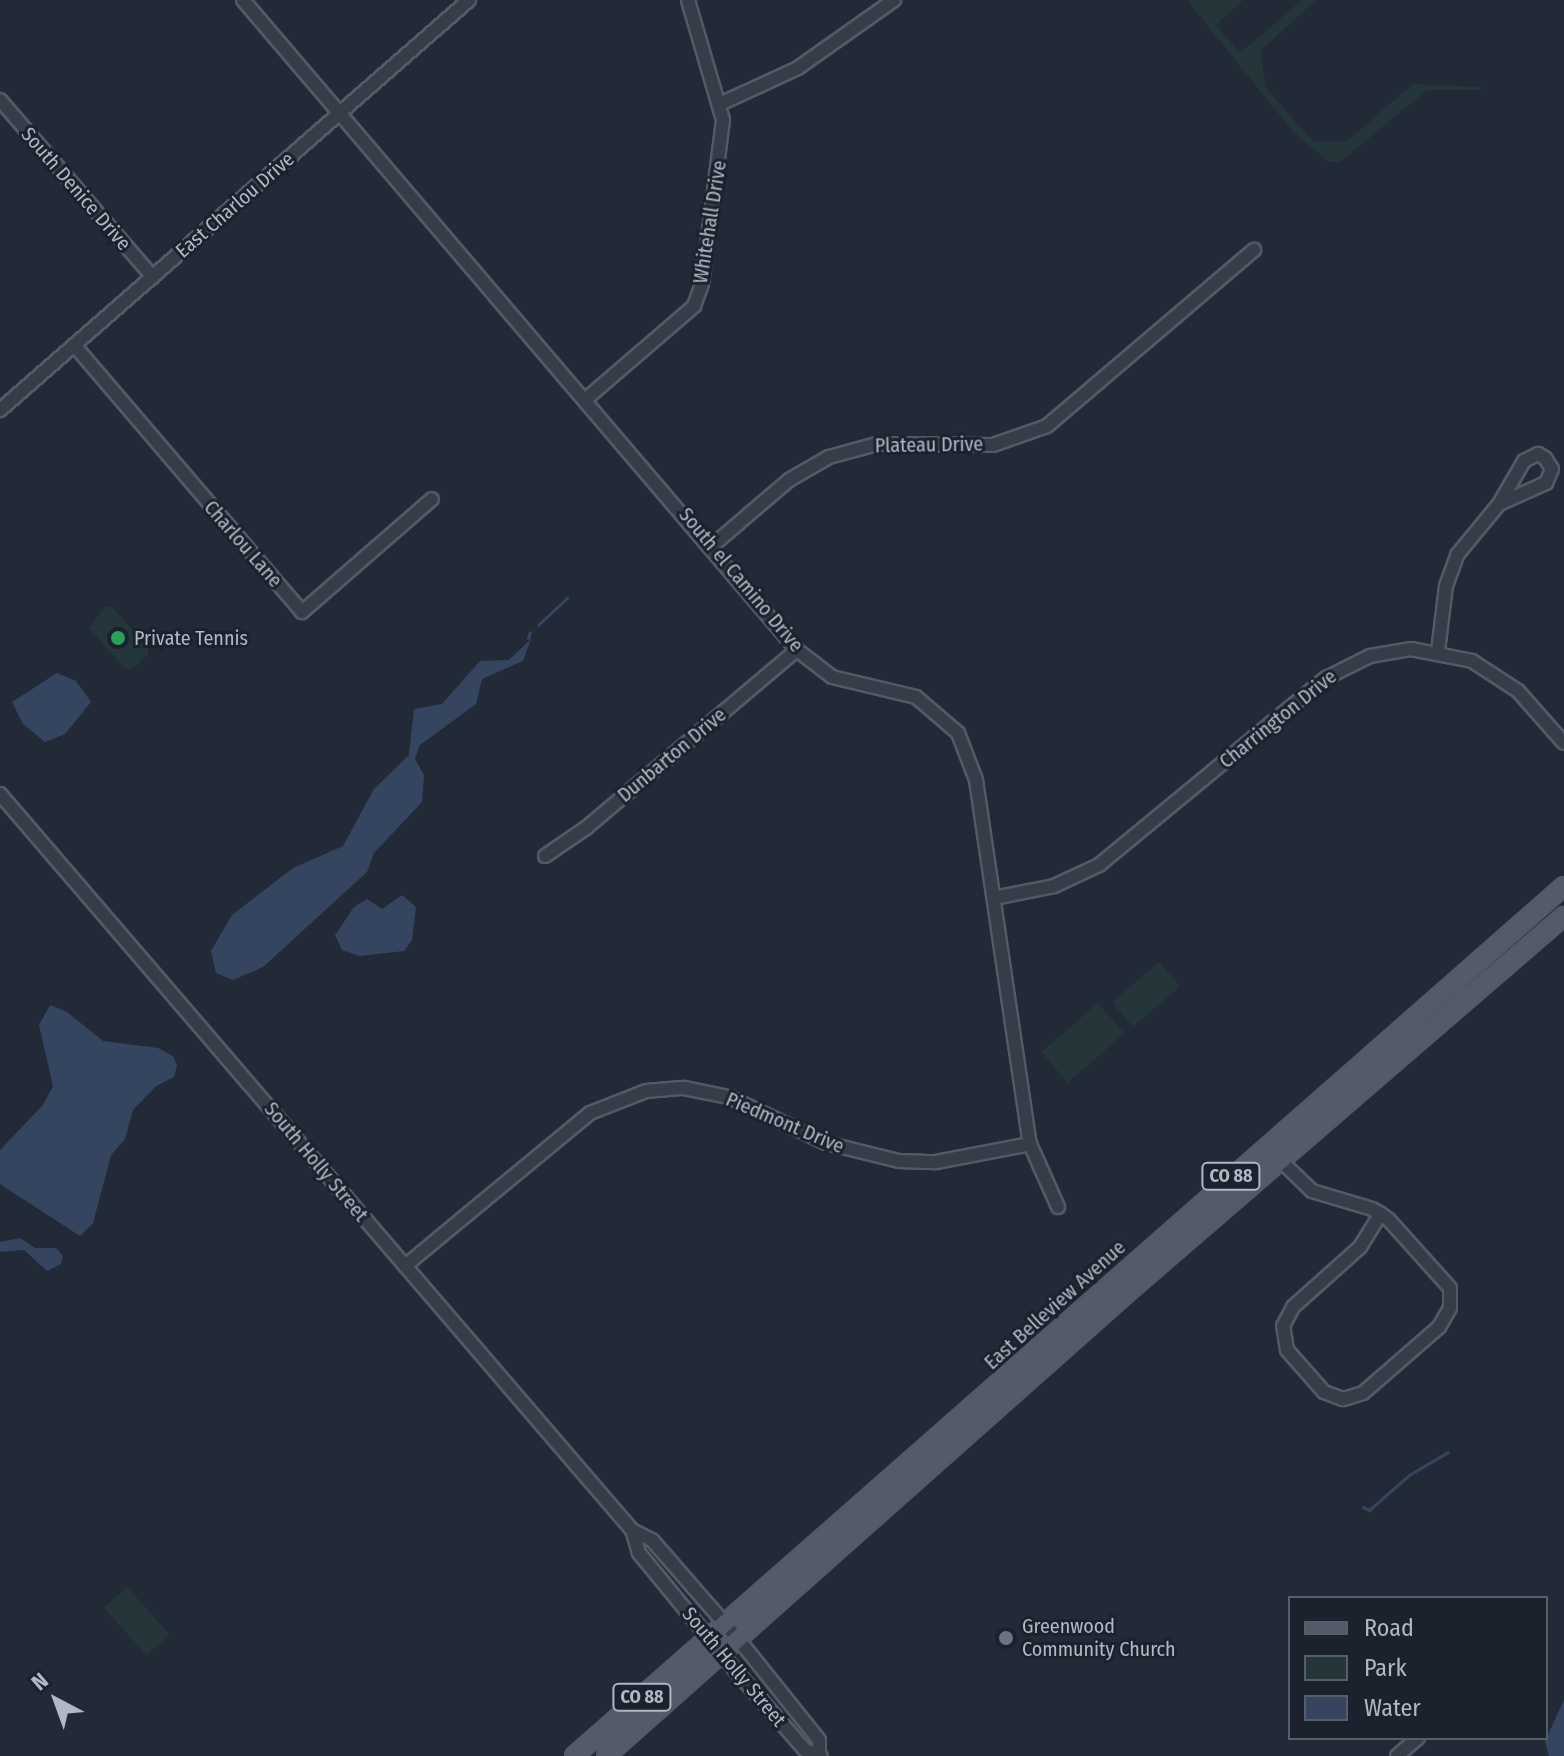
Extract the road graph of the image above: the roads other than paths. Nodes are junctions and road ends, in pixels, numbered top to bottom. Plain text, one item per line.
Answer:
1 (243, 0) edge
2 (469, 0) edge
3 (688, 0) edge
4 (894, 0) edge
5 (0, 100) edge
6 (722, 103) junction
7 (342, 113) junction
8 (1254, 250) dead end
9 (153, 277) junction
10 (74, 345) junction
11 (586, 399) junction
12 (0, 410) edge
13 (432, 499) dead end
14 (1499, 504) junction
15 (713, 545) junction
16 (797, 650) junction
17 (1438, 651) junction
18 (1564, 743) edge
19 (0, 794) edge
20 (545, 856) dead end
21 (1564, 886) edge
22 (994, 898) junction
23 (1564, 916) edge
24 (1030, 1144) junction
25 (1281, 1161) junction
26 (1058, 1207) dead end
27 (1381, 1214) junction
28 (405, 1266) junction
29 (632, 1530) junction
30 (726, 1625) junction
31 (709, 1639) junction
32 (739, 1640) junction
33 (722, 1655) junction
34 (1416, 1740) edge
35 (820, 1755) edge
36 (574, 1756) edge
37 (606, 1756) edge
38 (1397, 1756) edge

1 - 7 street, South el Camino Drive
2 - 7 street, East Charlou Drive
3 - 6 street, Whitehall Drive
4 - 6 street
5 - 9 street, South Denice Drive
6 - 11 street, Whitehall Drive
7 - 9 street, East Charlou Drive
7 - 11 street, South el Camino Drive
8 - 15 street, Plateau Drive
9 - 10 street, East Charlou Drive
10 - 12 street, East Charlou Drive
10 - 13 street, Charlou Lane
11 - 15 street, South el Camino Drive
14 - 14 street
14 - 17 street
15 - 16 street, South el Camino Drive
16 - 20 street, Dunbarton Drive
16 - 22 street, South el Camino Drive
17 - 18 street, Charrington Drive
17 - 22 street, Charrington Drive
19 - 28 street, South Holly Street
21 - 30 main road, East Belleview Avenue / CO 88
22 - 24 street, South el Camino Drive
23 - 25 main road, East Belleview Avenue / CO 88
24 - 26 street, South el Camino Drive
24 - 28 street, Piedmont Drive
25 - 27 street
25 - 32 main road, East Belleview Avenue / CO 88
27 - 27 street
28 - 29 street, South Holly Street
29 - 30 street, South Holly Street
29 - 31 street, South Holly Street
30 - 31 main road, East Belleview Avenue / CO 88
30 - 32 street, South Holly Street
31 - 33 street, South Holly Street
31 - 36 main road, East Belleview Avenue / CO 88
32 - 33 main road, East Belleview Avenue / CO 88
32 - 35 street, South Holly Street
33 - 35 street, South Holly Street
33 - 37 main road, East Belleview Avenue / CO 88
34 - 38 street

